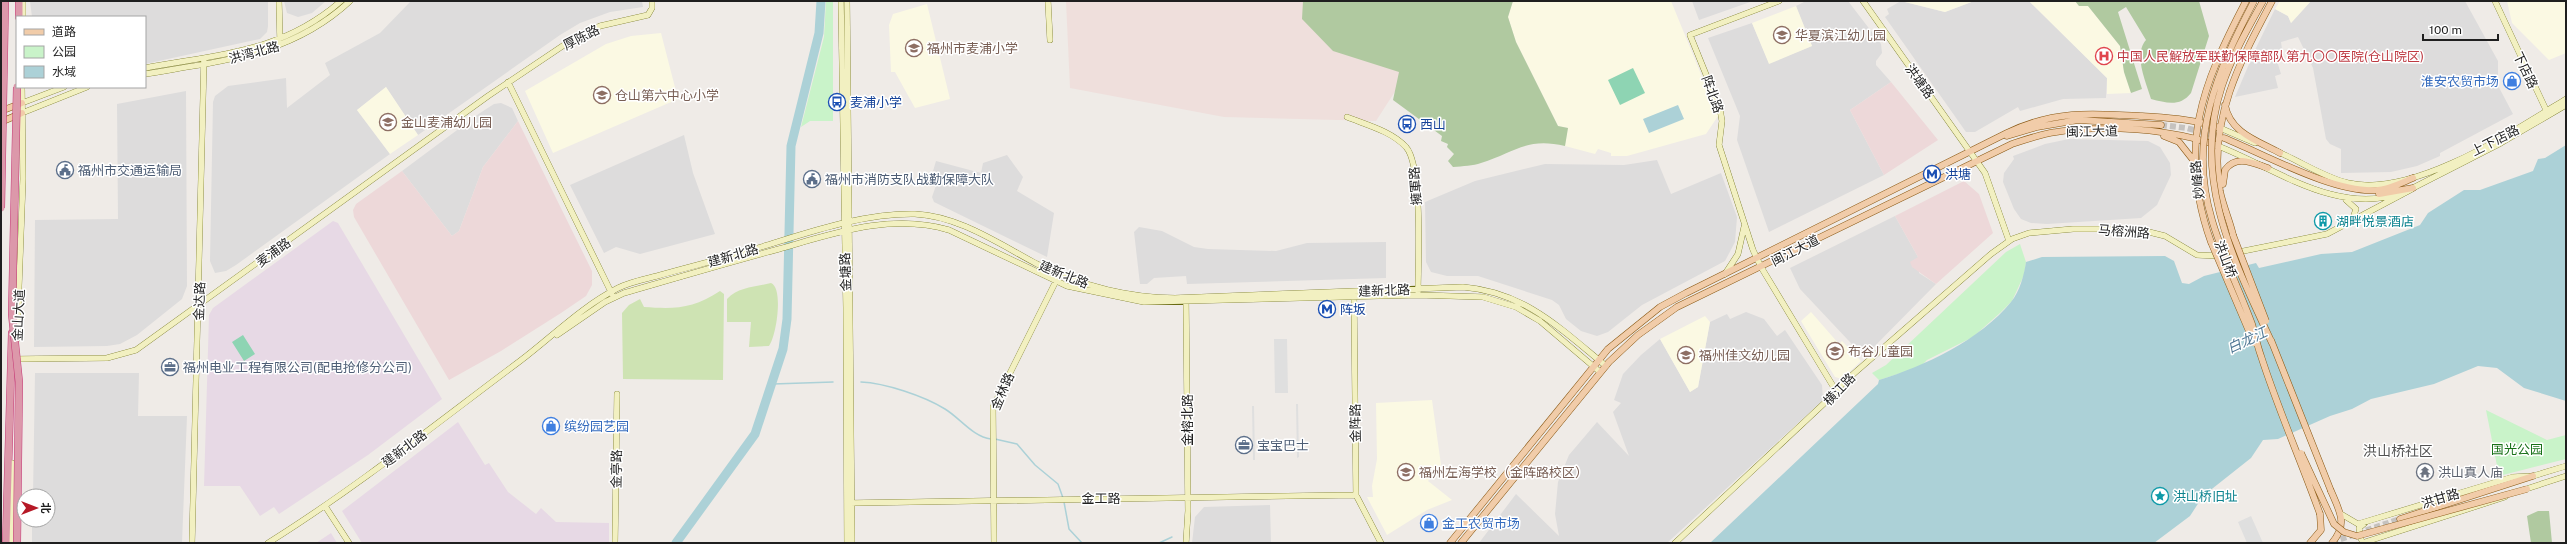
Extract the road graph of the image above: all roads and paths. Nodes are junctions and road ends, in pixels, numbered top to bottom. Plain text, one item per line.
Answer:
1 (5, 1) edge
2 (19, 1) edge
3 (23, 1) edge
4 (278, 1) edge
5 (341, 1) edge
6 (350, 1) edge
7 (652, 1) edge
8 (841, 1) edge
9 (847, 1) edge
10 (1048, 1) edge
11 (1779, 1) edge
12 (1862, 1) edge
13 (2246, 1) edge
14 (2254, 1) edge
15 (2263, 1) edge
16 (2272, 1) edge
17 (2495, 1) edge
18 (19, 16) edge
19 (23, 16) edge
20 (1, 40) edge
21 (1050, 40) dead end
22 (280, 43) junction
23 (204, 58) junction
24 (204, 65) junction
25 (146, 68) edge
26 (146, 74) edge
27 (508, 82) junction
28 (18, 88) edge
29 (22, 88) edge
30 (61, 88) edge
31 (84, 88) edge
32 (2566, 99) edge
33 (22, 103) junction
34 (2225, 104) junction
35 (2566, 105) edge
36 (1, 111) edge
37 (22, 113) junction
38 (2548, 114) junction
39 (1347, 117) dead end
40 (2198, 121) junction
41 (1, 122) edge
42 (2220, 128) junction
43 (2145, 132) junction
44 (2196, 138) junction
45 (1994, 140) junction
46 (2012, 144) junction
47 (2218, 146) junction
48 (1971, 151) junction
49 (2280, 153) junction
50 (1, 161) edge
51 (1977, 161) junction
52 (2194, 162) junction
53 (1, 165) edge
54 (2268, 168) junction
55 (2413, 178) junction
56 (1, 185) edge
57 (2413, 188) junction
58 (2344, 198) junction
59 (1, 208) edge
60 (2226, 209) junction
61 (1744, 220) junction
62 (851, 222) junction
63 (2350, 223) junction
64 (844, 224) junction
65 (850, 229) junction
66 (844, 230) junction
67 (2009, 241) junction
68 (1756, 258) junction
69 (1761, 267) junction
70 (1060, 274) junction
71 (1724, 274) junction
72 (1056, 281) junction
73 (1418, 292) junction
74 (612, 294) junction
75 (1354, 297) junction
76 (1186, 300) junction
77 (199, 305) junction
78 (12, 314) junction
79 (2272, 343) junction
80 (2261, 357) junction
81 (15, 359) junction
82 (1599, 360) junction
83 (1594, 366) junction
84 (1606, 366) junction
85 (1600, 372) junction
86 (1836, 391) junction
87 (617, 394) dead end
88 (2294, 442) junction
89 (2566, 466) edge
90 (2533, 476) junction
91 (2566, 476) edge
92 (2527, 489) junction
93 (1356, 495) junction
94 (1187, 498) junction
95 (993, 500) junction
96 (849, 503) junction
97 (325, 506) junction
98 (2341, 514) junction
99 (2400, 519) tunnel mouth
100 (2367, 522) junction
101 (2363, 542) edge
102 (6, 543) edge
103 (10, 543) edge
104 (17, 543) edge
105 (192, 543) edge
106 (268, 543) edge
107 (349, 543) edge
108 (615, 543) edge
109 (847, 543) edge
110 (852, 543) edge
111 (994, 543) edge
112 (1186, 543) edge
113 (1381, 543) edge
114 (1450, 543) edge
115 (1461, 543) edge
116 (1675, 543) edge
117 (2310, 543) edge
118 (2332, 543) edge

1 - 20 main road
1 - 59 highway, bridge
2 - 18 highway
3 - 19 main road
4 - 22 main road
5 - 22 main road, 洪湾北路
6 - 22 main road, 洪湾北路
7 - 27 main road, 厚陈路
8 - 64 main road, 金塘路
9 - 62 main road, 金塘路
10 - 21 main road
11 - 61 main road, 阵北路
12 - 48 main road, 洪塘路
13 - 40 main road, 妙峰路
14 - 80 main road, 洪山桥, bridge
15 - 79 main road, bridge
16 - 34 main road
17 - 38 main road, 下店路
22 - 23 main road, 洪湾北路
22 - 24 main road, 洪湾北路
23 - 24 main road, 金达路
23 - 25 main road, 洪湾北路
24 - 26 main road, 洪湾北路
24 - 77 main road, 金达路
27 - 74 main road
27 - 77 main road, 麦浦路
28 - 78 highway, bridge
29 - 33 main road, 金山大道
30 - 33 main road
31 - 37 main road
32 - 38 main road, 上下店路
33 - 36 main road
33 - 37 main road, 金山大道
34 - 42 main road
34 - 49 main road
35 - 38 main road, 上下店路
37 - 41 main road
37 - 81 main road, 金山大道
38 - 55 main road, 上下店路
38 - 57 main road, 上下店路
39 - 73 main road, 擁軍路
40 - 42 main road
40 - 44 main road, 妙峰路
40 - 45 main road
42 - 47 main road
42 - 49 main road, 上下店路
43 - 44 main road, 闽江大道
43 - 46 main road, 闽江大道
43 - 52 main road
44 - 47 main road, 闽江大道
44 - 52 main road, 妙峰路
45 - 46 main road
45 - 48 main road, 闽江大道
46 - 51 main road, 闽江大道
47 - 54 main road
47 - 60 main road
48 - 51 main road, 洪塘路
48 - 68 main road, 闽江大道
49 - 55 main road, 上下店路
50 - 53 main road
51 - 67 main road, 洪塘路
51 - 69 main road, 闽江大道
52 - 80 main road, 妙峰路, bridge
53 - 56 main road
54 - 58 main road
54 - 60 main road
55 - 57 main road
57 - 58 main road
57 - 63 main road, 马榕洲路
58 - 63 main road
60 - 79 main road, 洪山桥, bridge
61 - 68 main road, 阵北路
61 - 71 main road
62 - 64 main road, 建新北路
62 - 65 main road, 金塘路
62 - 70 main road, 建新北路
63 - 67 main road, 马榕洲路
64 - 66 main road, 金塘路
64 - 74 main road, 建新北路
65 - 66 main road, 建新北路
65 - 72 main road, 建新北路
65 - 96 main road, 金塘路
66 - 74 main road, 建新北路
66 - 96 main road, 金塘路
67 - 86 main road, 横江路
68 - 69 main road, 阵北路
68 - 71 main road, 闽江大道
69 - 84 main road, 闽江大道
69 - 86 main road, 阵北路
70 - 72 main road, 金林路
70 - 76 main road, 建新北路
71 - 82 main road, 闽江大道
72 - 76 main road, 建新北路
72 - 95 main road, 金林路
73 - 75 main road, 建新北路
73 - 76 main road, 建新北路
73 - 82 main road, 建新北路
73 - 83 main road, 建新北路
74 - 97 main road, 建新北路
75 - 76 main road, 建新北路
75 - 93 main road, 金阵路
76 - 94 main road, 金榕北路
77 - 81 main road, 麦浦路
77 - 105 main road, 金达路
78 - 102 highway, bridge
78 - 104 highway, bridge
79 - 98 main road, 洪山桥, bridge
80 - 88 main road, 洪山桥, bridge
81 - 103 main road, 金山大道
82 - 83 main road, 闽江大道
82 - 84 main road, 建新北路
83 - 85 main road, 建新北路
83 - 114 main road, 闽江大道
84 - 85 main road, 闽江大道
85 - 115 main road, 闽江大道
86 - 116 main road, 横江路
87 - 108 main road, 金亭路
88 - 92 main road, bridge
88 - 117 main road, 洪山桥, bridge
89 - 90 main road, 洪甘路
90 - 99 main road
90 - 100 main road, 洪甘路
91 - 92 main road, 洪甘路
92 - 101 main road, 洪甘路
93 - 94 main road, 金工路
93 - 113 main road, 金阵路
94 - 95 main road, 金工路
94 - 112 main road, 金榕北路
95 - 96 main road, 金工路
95 - 111 main road, 金林路
96 - 109 main road, 金塘路
96 - 110 main road, 金塘路
97 - 106 main road, 建新北路
97 - 107 main road
98 - 100 main road, 洪甘路
98 - 118 main road
100 - 101 main road

